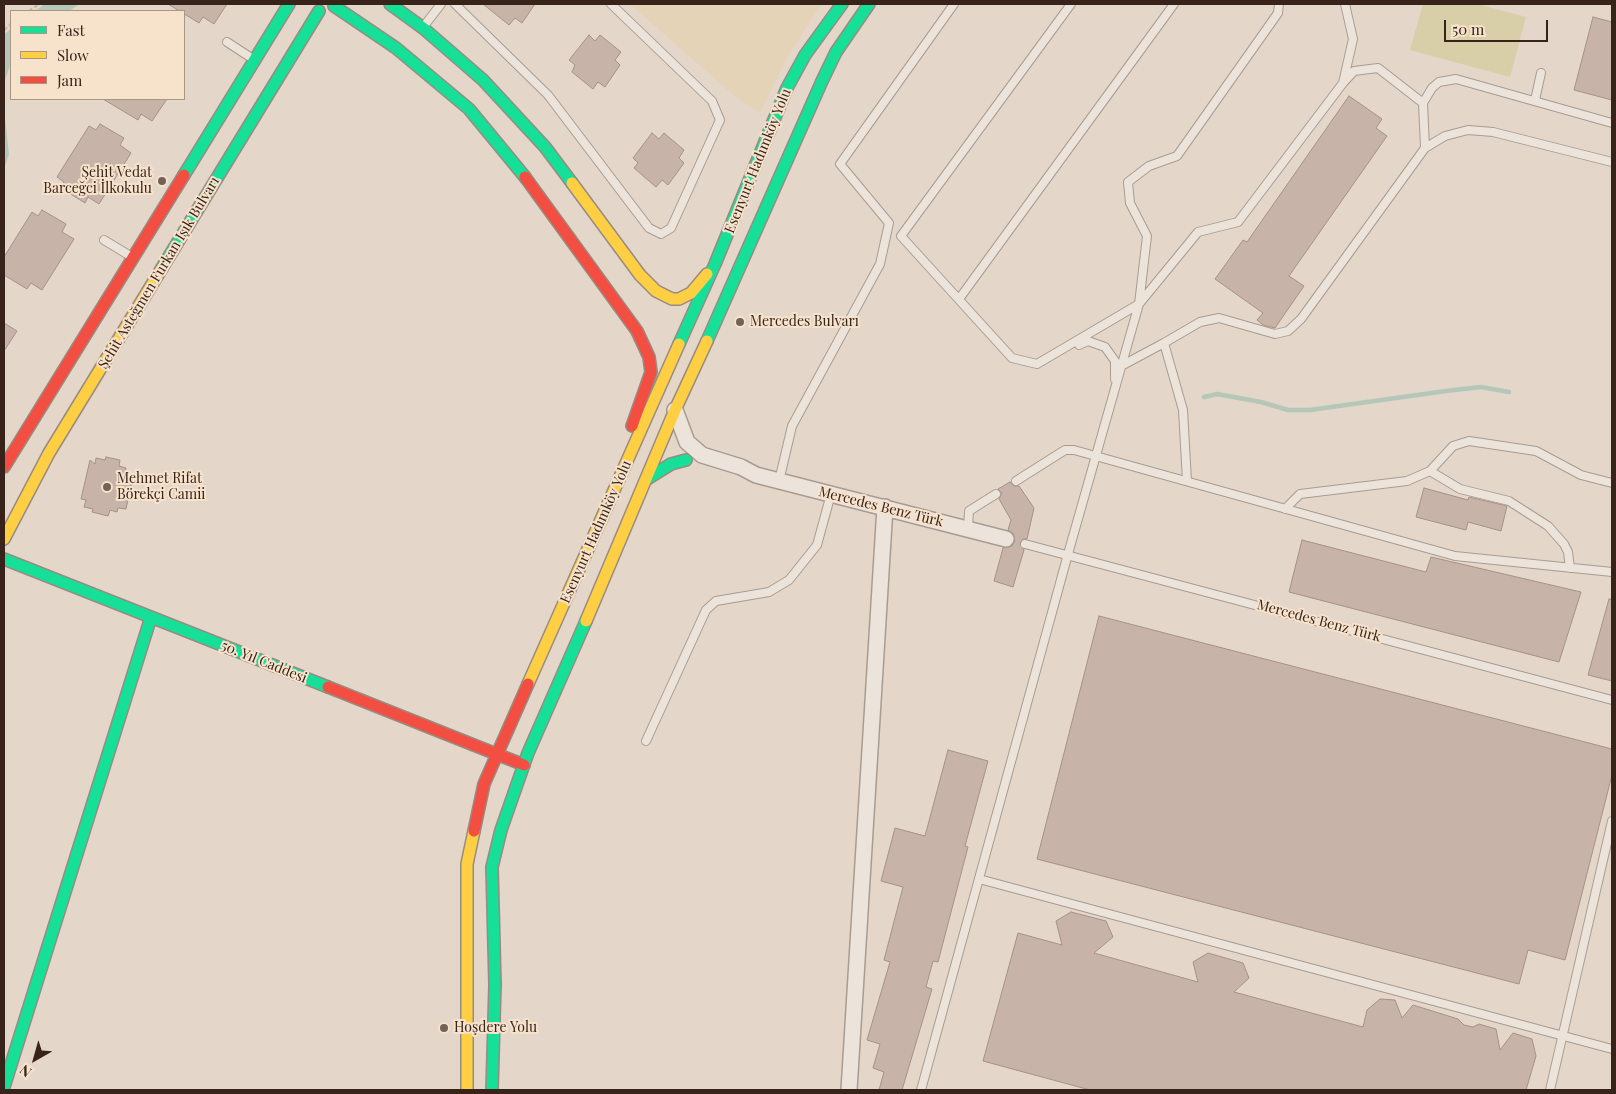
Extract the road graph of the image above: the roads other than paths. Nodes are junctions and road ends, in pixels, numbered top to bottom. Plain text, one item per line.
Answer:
1 (289, 4) edge
2 (441, 4) edge
3 (455, 4) edge
4 (611, 4) edge
5 (842, 4) edge
6 (869, 4) edge
7 (954, 4) edge
8 (1071, 4) edge
9 (1174, 4) edge
10 (1279, 4) edge
11 (1345, 4) edge
12 (335, 5) edge
13 (394, 5) edge
14 (305, 7) dead end
15 (319, 11) junction
16 (423, 28) junction
17 (227, 42) dead end
18 (254, 60) junction
19 (1541, 73) dead end
20 (1343, 83) junction
21 (1535, 100) junction
22 (1423, 103) junction
23 (1612, 123) edge
24 (1425, 148) junction
25 (1612, 162) edge
26 (104, 240) dead end
27 (132, 257) junction
28 (715, 264) junction
29 (959, 298) junction
30 (1139, 304) junction
31 (1164, 343) junction
32 (1060, 352) junction
33 (1121, 366) junction
34 (1115, 389) junction
35 (676, 410) junction
36 (654, 432) junction
37 (631, 455) junction
38 (1096, 456) junction
39 (686, 460) junction
40 (4, 467) edge
41 (1430, 472) junction
42 (756, 475) junction
43 (647, 479) junction
44 (779, 481) junction
45 (1016, 481) dead end
46 (1187, 481) junction
47 (1612, 482) edge
48 (831, 494) junction
49 (996, 494) dead end
50 (885, 508) junction
51 (1285, 509) junction
52 (968, 528) junction
53 (4, 538) edge
54 (1006, 539) dead end
55 (1025, 544) dead end
56 (4, 552) edge
57 (1068, 554) junction
58 (4, 559) edge
59 (1570, 568) junction
60 (1612, 572) edge
61 (151, 617) junction
62 (1612, 700) edge
63 (646, 741) dead end
64 (497, 755) junction
65 (524, 765) junction
66 (1612, 821) edge
67 (979, 879) junction
68 (1564, 1035) junction
69 (1612, 1049) edge
70 (4, 1087) edge
71 (466, 1090) edge
72 (492, 1090) edge
73 (850, 1090) edge
74 (921, 1090) edge
75 (1550, 1090) edge

1 - 18 main road
2 - 16 lane
3 - 4 lane
5 - 28 main road, Esenyurt Hadımköy Yolu
6 - 35 main road, Esenyurt Hadımköy Yolu
7 - 44 lane
8 - 29 lane
9 - 29 lane
10 - 30 lane
11 - 20 lane
12 - 15 main road
12 - 37 main road
13 - 16 main road
14 - 15 main road
15 - 53 main road, Şehit Asteğmen Furkan Işık Bulvarı
16 - 28 main road
17 - 18 lane
18 - 27 main road
19 - 21 lane
20 - 22 lane
20 - 30 lane
21 - 22 lane
21 - 23 lane
22 - 24 lane
24 - 25 lane
24 - 31 lane
26 - 27 lane
27 - 40 main road
28 - 36 main road, Esenyurt Hadımköy Yolu
29 - 32 lane
30 - 32 lane
30 - 33 lane
31 - 33 lane
31 - 46 lane
32 - 34 lane
33 - 34 lane
34 - 38 lane
35 - 36 main road, Esenyurt Hadımköy Yolu
35 - 42 street, Mercedes Benz Türk
36 - 37 main road, Esenyurt Hadımköy Yolu
36 - 39 street, Mercedes Benz Türk
36 - 43 main road, Esenyurt Hadımköy Yolu
37 - 64 main road, Esenyurt Hadımköy Yolu
38 - 45 lane
38 - 46 lane
38 - 57 lane
39 - 42 street, Mercedes Benz Türk
39 - 43 main road
41 - 47 lane
41 - 51 lane
41 - 59 lane
42 - 44 street, Mercedes Benz Türk
43 - 65 main road, Esenyurt Hadımköy Yolu
44 - 48 street, Mercedes Benz Türk
46 - 51 lane
48 - 50 street, Mercedes Benz Türk
48 - 63 lane
49 - 52 lane
50 - 52 street, Mercedes Benz Türk
50 - 73 street
51 - 59 lane
52 - 54 street, Mercedes Benz Türk
53 - 56 main road
55 - 57 lane, Mercedes Benz Türk
57 - 62 lane, Mercedes Benz Türk
57 - 67 lane
58 - 61 main road, 50. Yıl Caddesi
59 - 60 lane
61 - 64 main road, 50. Yıl Caddesi
61 - 70 main road
64 - 65 main road, 50. Yıl Caddesi
64 - 71 main road, Esenyurt Hadımköy Yolu
65 - 72 main road, Esenyurt Hadımköy Yolu
66 - 68 lane
67 - 68 lane
67 - 74 lane
68 - 69 lane
68 - 75 lane

